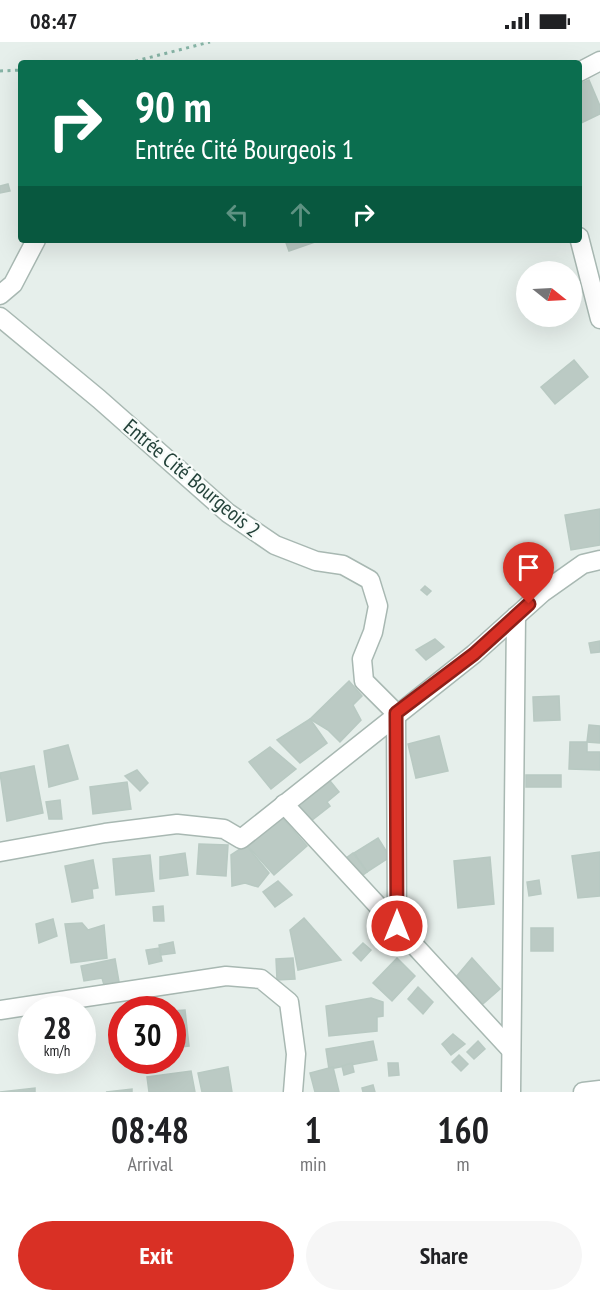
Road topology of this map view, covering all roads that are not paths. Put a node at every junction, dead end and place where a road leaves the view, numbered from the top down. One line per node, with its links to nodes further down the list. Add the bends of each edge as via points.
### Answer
1 (600, 61): 2 (street)
2 (582, 70)
3 (34, 243): 5 (street, via 13,284)
4 (581, 243): 7 (street)
5 (0, 294)
6 (0, 317): 10 (street, Entrée Cité Bourgeois 2, via 228,513 275,545 316,561 343,565 370,580 378,606 362,659 364,681)
7 (600, 319)
8 (600, 560): 9 (street, via 583,564)
9 (516, 616): 10 (street, via 474,654); 15 (street)
10 (396, 713): 11 (street); 13 (street)
11 (284, 804): 12 (street, via 241,839 224,829 177,824); 13 (street)
12 (0, 852)
13 (397, 926): 15 (street)
14 (0, 1010): 17 (street, via 226,976 261,979 289,1002 296,1054)
15 (511, 1050): 18 (street)
16 (600, 1090): 19 (street)
17 (293, 1092)
18 (511, 1092)
19 (583, 1092)

